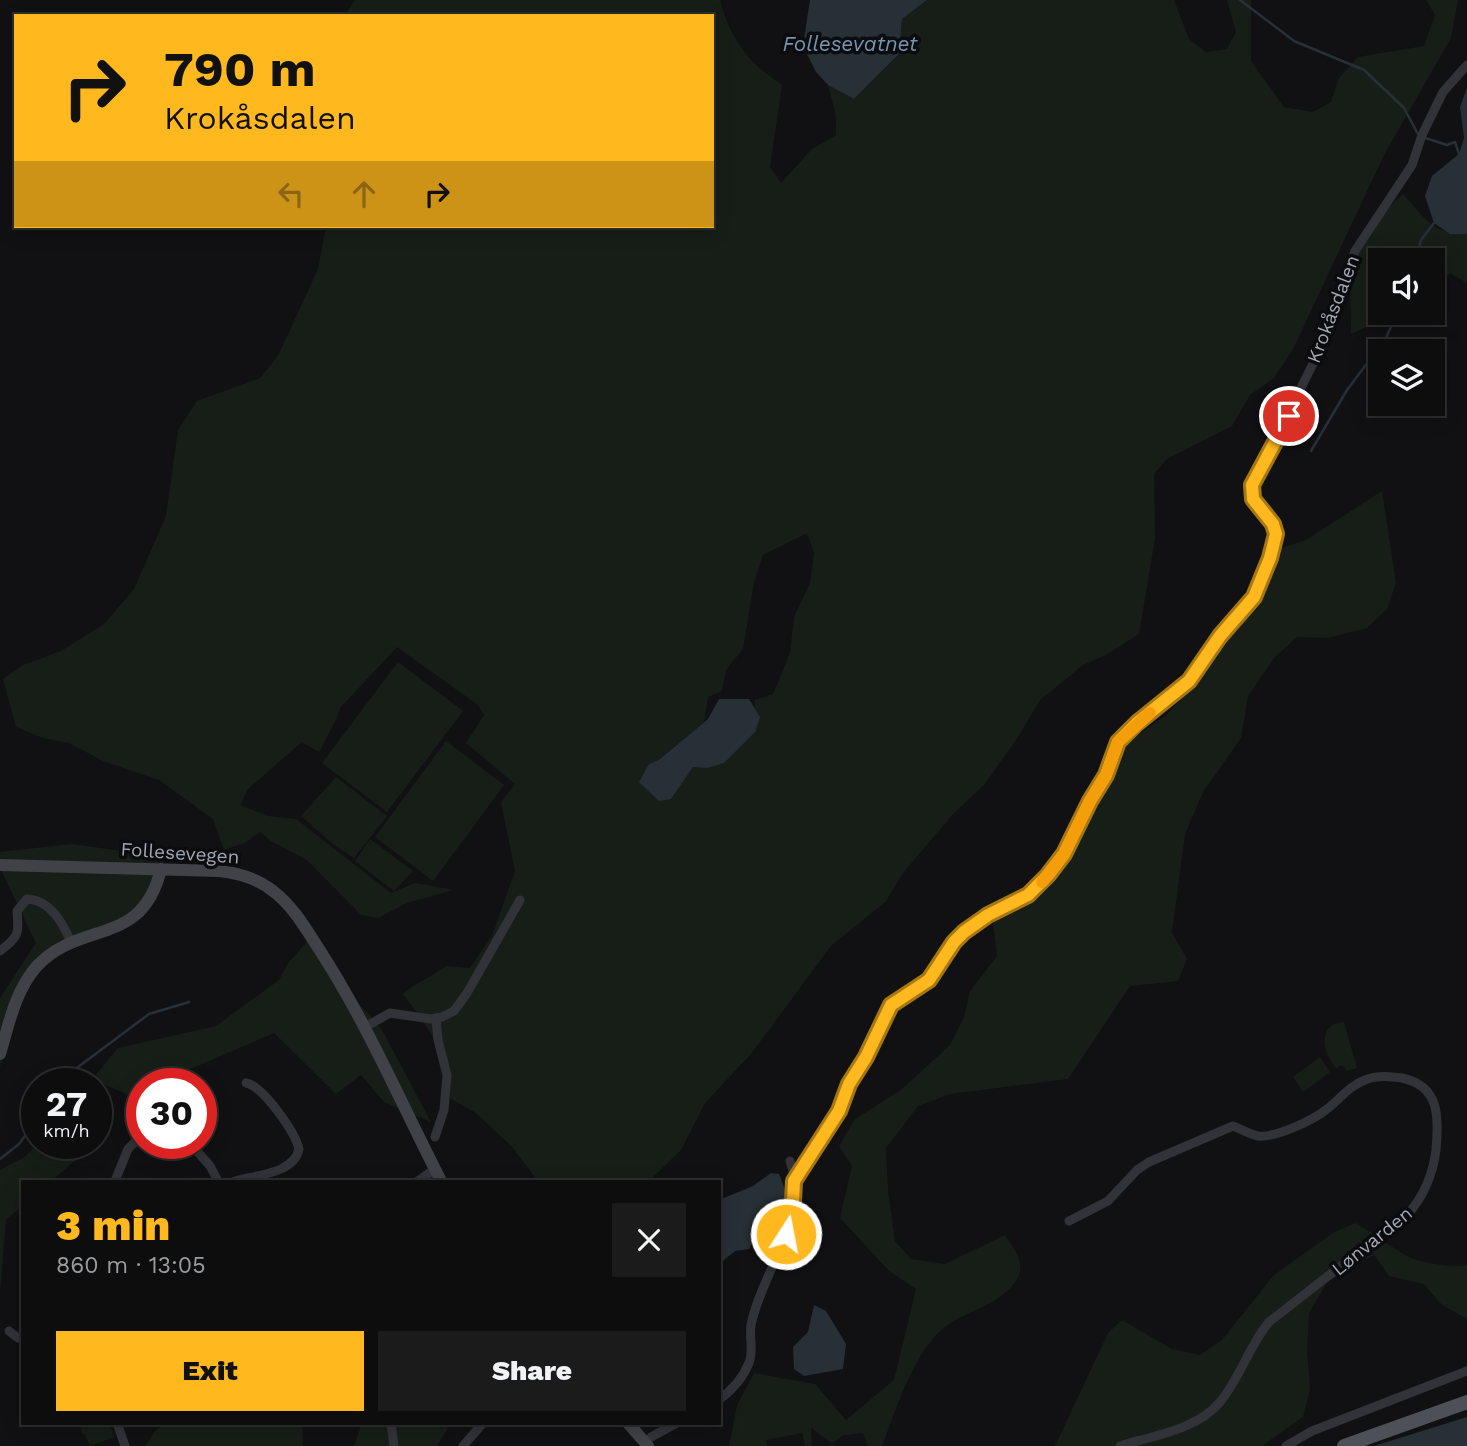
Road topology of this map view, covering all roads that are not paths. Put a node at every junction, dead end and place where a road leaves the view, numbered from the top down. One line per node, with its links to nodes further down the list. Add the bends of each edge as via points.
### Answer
1 (1467, 65): 23 (street, Krokåsdalen, via 1443,92 1412,165 1355,251 1329,332 1254,481 1253,499 1276,534 1254,597 1189,681 1118,742 1106,775 1064,854 1042,881 1016,902 971,926 954,942 929,980 891,1005 839,1111)
2 (0, 865): 3 (main road, Follesevegen)
3 (146, 869): 4 (main road, Follesevegen); 5 (main road)
4 (161, 869): 5 (main road); 10 (main road, Follesevegen, via 229,872 273,890 311,936)
5 (149, 896): 7 (main road, via 130,921)
6 (520, 900): 9 (street, via 467,993 454,1011)
7 (71, 942): 8 (street, via 53,912 27,899 17,912 16,937); 11 (main road, via 44,960 28,978 16,998)
8 (0, 951)
9 (436, 1018): 10 (street, via 390,1013); 13 (street, via 447,1075 444,1110)
10 (365, 1027): 17 (main road, Follesevegen)
11 (0, 1054)
12 (246, 1083): 20 (street, via 256,1086 274,1108 299,1149 286,1167)
13 (435, 1138)
14 (126, 1154): 18 (street)
15 (204, 1159): 19 (street)
16 (790, 1161): 23 (street, Krokåsdalen)
17 (435, 1169): 21 (street); 22 (main road, Follesevegen)
18 (115, 1180)
19 (217, 1180)
20 (239, 1180)
21 (419, 1180)
22 (440, 1180)
23 (794, 1181): 28 (street, Krokåsdalen, via 786,1234 751,1324 750,1360 738,1382)
24 (1069, 1221): 39 (street, Lønvarden, via 1108,1201 1149,1162 1233,1126 1258,1136 1283,1130 1317,1116 1368,1078 1392,1076 1420,1084 1434,1101 1433,1164 1416,1204 1269,1322 1212,1410 1169,1433)
25 (9, 1331): 26 (street)
26 (21, 1337)
27 (1467, 1371): 40 (street, via 1312,1431)
28 (721, 1398)
29 (1467, 1402): 41 (main road)
30 (118, 1425): 36 (street)
31 (391, 1425): 37 (street)
32 (481, 1425): 38 (street)
33 (630, 1425): 35 (main road)
34 (674, 1425): 35 (street)
35 (649, 1442)
36 (125, 1446)
37 (394, 1446)
38 (463, 1446)
39 (1120, 1446)
40 (1286, 1446)
41 (1344, 1446)

